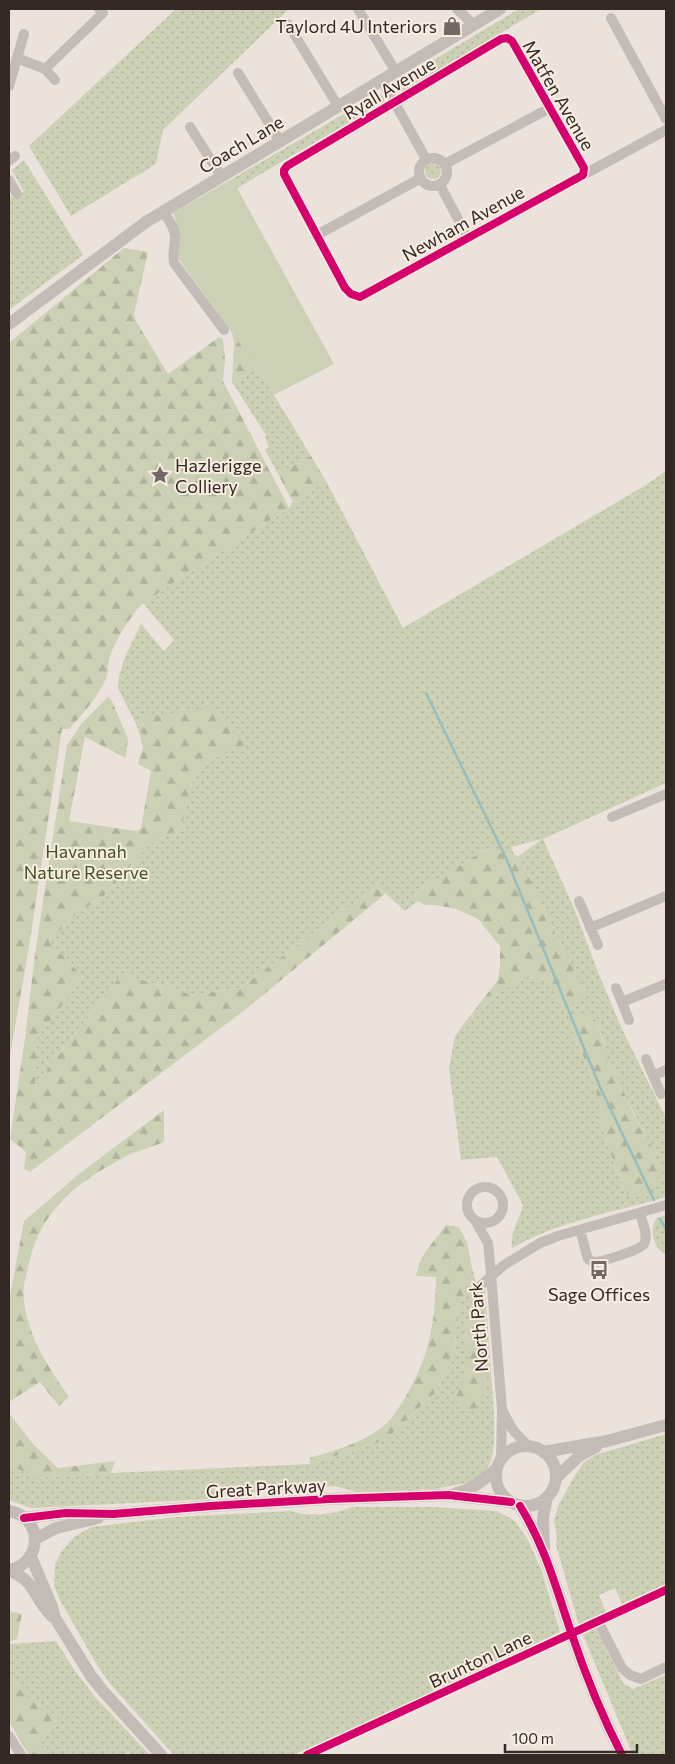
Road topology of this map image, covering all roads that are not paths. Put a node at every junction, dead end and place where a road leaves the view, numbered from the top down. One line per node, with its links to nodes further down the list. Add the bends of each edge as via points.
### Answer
1 (99, 9): 11 (street, via 103,13)
2 (358, 9): 12 (street)
3 (457, 9): 7 (street)
4 (500, 9): 7 (street, Coach Lane)
5 (611, 18): 20 (street)
6 (288, 24): 18 (street)
7 (474, 25): 12 (street, Coach Lane)
8 (24, 34): 10 (street)
9 (507, 38): 17 (street, Ryall Avenue, via 500,39); 19 (street, Matfen Avenue, via 512,41)
10 (17, 58): 11 (street); 16 (street)
11 (45, 69): 14 (street)
12 (396, 72): 15 (street, Coach Lane)
13 (238, 74): 23 (street)
14 (55, 80)
15 (382, 80): 17 (street); 18 (street, Coach Lane)
16 (9, 86)
17 (395, 102): 24 (street); 33 (street, Ryall Avenue, via 284,170)
18 (338, 106): 23 (street, Coach Lane)
19 (550, 108): 25 (street); 26 (street, Matfen Avenue)
20 (666, 119)
21 (190, 127): 27 (street)
22 (666, 130): 26 (street, Newham Avenue)
23 (280, 141): 27 (street, Coach Lane)
24 (426, 159): 25 (street, via 440,159); 28 (street, via 421,165)
25 (445, 164): 30 (street, via 446,179)
26 (583, 172): 34 (street, Newham Avenue)
27 (221, 176): 32 (street, Coach Lane)
28 (421, 178): 30 (street, via 431,186); 33 (street)
29 (9, 180): 31 (street)
30 (440, 185): 34 (street)
31 (17, 194)
32 (163, 211): 35 (street, Coach Lane); 36 (street, via 175,235 174,263)
33 (317, 235): 34 (street, Newham Avenue, via 345,288 360,297)
34 (468, 238)
35 (9, 324)
36 (224, 330)
37 (666, 794): 38 (street)
38 (612, 817)
39 (666, 896): 41 (street)
40 (579, 901): 41 (street)
41 (590, 928): 42 (street)
42 (598, 946)
43 (666, 984): 45 (street)
44 (616, 988): 45 (street)
45 (622, 1002): 46 (street)
46 (629, 1020)
47 (646, 1060): 49 (street)
48 (666, 1070): 49 (street)
49 (653, 1076): 50 (street)
50 (661, 1094)
51 (666, 1206): 52 (street)
52 (640, 1213): 55 (street); 55 (street, via 646,1236 644,1244 600,1261 588,1259)
53 (498, 1218): 54 (street, via 488,1223); 54 (street, North Park, via 503,1208 501,1196 485,1187 473,1192 467,1201 468,1213); 56 (street, North Park)
54 (476, 1222): 56 (street, North Park)
55 (580, 1230): 57 (street, via 531,1248)
56 (488, 1243): 57 (street, North Park)
57 (490, 1277): 58 (street); 59 (street, North Park)
58 (479, 1287)
59 (502, 1409): 62 (street, North Park, via 513,1430); 64 (street, North Park)
60 (666, 1424): 61 (street)
61 (607, 1441): 63 (street); 65 (street, via 578,1456)
62 (529, 1447): 63 (street); 64 (street, Great Parkway, via 513,1449)
63 (543, 1452): 65 (street, via 552,1462)
64 (499, 1464): 66 (street, Great Parkway, via 481,1483); 68 (street, via 498,1486 503,1495)
65 (556, 1478): 67 (street)
66 (448, 1495): 68 (street, Great Parkway); 70 (street, Great Parkway, via 329,1499)
67 (547, 1497): 68 (street, Great Parkway, via 536,1504); 73 (street, via 543,1518)
68 (515, 1504): 73 (street)
69 (9, 1511): 71 (street)
70 (113, 1514): 71 (street, Great Parkway, via 66,1513); 72 (street, Great Parkway, via 56,1528)
71 (24, 1518): 72 (street, via 32,1527)
72 (35, 1539): 74 (street)
73 (544, 1551): 82 (street, via 571,1634 607,1726)
74 (31, 1556): 75 (street, via 21,1566); 77 (street)
75 (9, 1570): 77 (street, via 29,1583 44,1609)
76 (666, 1590): 78 (street, via 594,1623 622,1668 630,1675 641,1679)
77 (55, 1618): 81 (street, via 102,1691)
78 (666, 1667)
79 (9, 1736): 80 (street)
80 (21, 1755)
81 (161, 1755)
82 (622, 1755)

